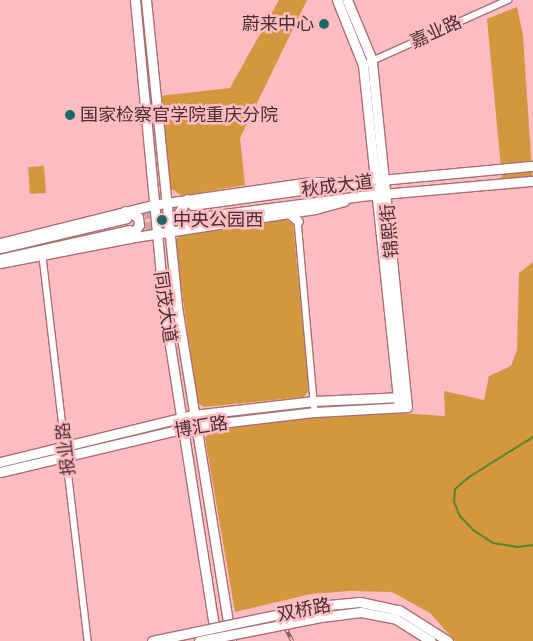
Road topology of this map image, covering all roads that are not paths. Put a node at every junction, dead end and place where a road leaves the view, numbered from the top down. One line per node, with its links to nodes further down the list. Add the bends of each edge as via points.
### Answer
1 (135, 0): 15 (main road, 同茂大道)
2 (146, 0): 13 (main road, 同茂大道)
3 (337, 0): 7 (main road, 锦熙街)
4 (347, 0): 6 (main road, 锦熙街)
5 (508, 0): 6 (street, 嘉业路)
6 (372, 60): 7 (street, 嘉业路); 9 (main road, 锦熙街)
7 (363, 65): 9 (main road, 锦熙街)
8 (533, 166): 9 (main road, 秋成大道)
9 (381, 180): 11 (main road, 锦熙街); 14 (main road, 秋成大道)
10 (533, 181): 11 (main road, 秋成大道)
11 (382, 194): 12 (main road, 秋成大道); 29 (main road, 锦熙街)
12 (360, 196): 16 (main road, via 315,210); 18 (main road, 秋成大道)
13 (165, 202): 14 (main road, 秋成大道); 15 (main road, 秋成大道); 21 (main road, 同茂大道)
14 (189, 202): 20 (main road, via 179,213 182,223)
15 (152, 204): 17 (main road, 秋成大道); 23 (main road, 同茂大道)
16 (288, 213): 19 (main road); 20 (main road)
17 (126, 215): 22 (main road, via 138,218 139,225); 24 (main road); 25 (main road)
18 (194, 218)
19 (298, 221): 28 (street)
20 (191, 228): 21 (main road)
21 (168, 232): 23 (main road); 31 (main road, 同茂大道)
22 (130, 234): 23 (main road); 26 (main road); 27 (main road)
23 (155, 234): 32 (main road, 同茂大道)
24 (0, 243)
25 (0, 248)
26 (42, 256): 27 (main road); 35 (street, 报业路)
27 (0, 261)
28 (314, 401): 29 (main road, 博汇路); 30 (street); 31 (main road, 博汇路)
29 (402, 402): 30 (main road, 博汇路)
30 (315, 412): 33 (main road, 博汇路)
31 (193, 415): 32 (main road, 博汇路); 33 (main road, 同茂大道)
32 (181, 417): 34 (main road, 同茂大道); 35 (main road, 博汇路)
33 (195, 426): 34 (main road, 博汇路); 43 (main road, 同茂大道, bridge)
34 (183, 428): 36 (main road, 博汇路); 42 (main road, 同茂大道, bridge)
35 (66, 445): 36 (street, 报业路); 37 (main road, 博汇路)
36 (67, 456): 38 (main road, 博汇路); 39 (street, 报业路)
37 (0, 462)
38 (0, 472)
39 (88, 641)
40 (152, 641): 45 (main road, 双桥路, bridge, via 318,606 360,602 399,610)
41 (199, 641): 44 (main road, 双桥路, bridge, via 361,612 396,619)
42 (216, 641)
43 (231, 641)
44 (432, 641)
45 (448, 641)

